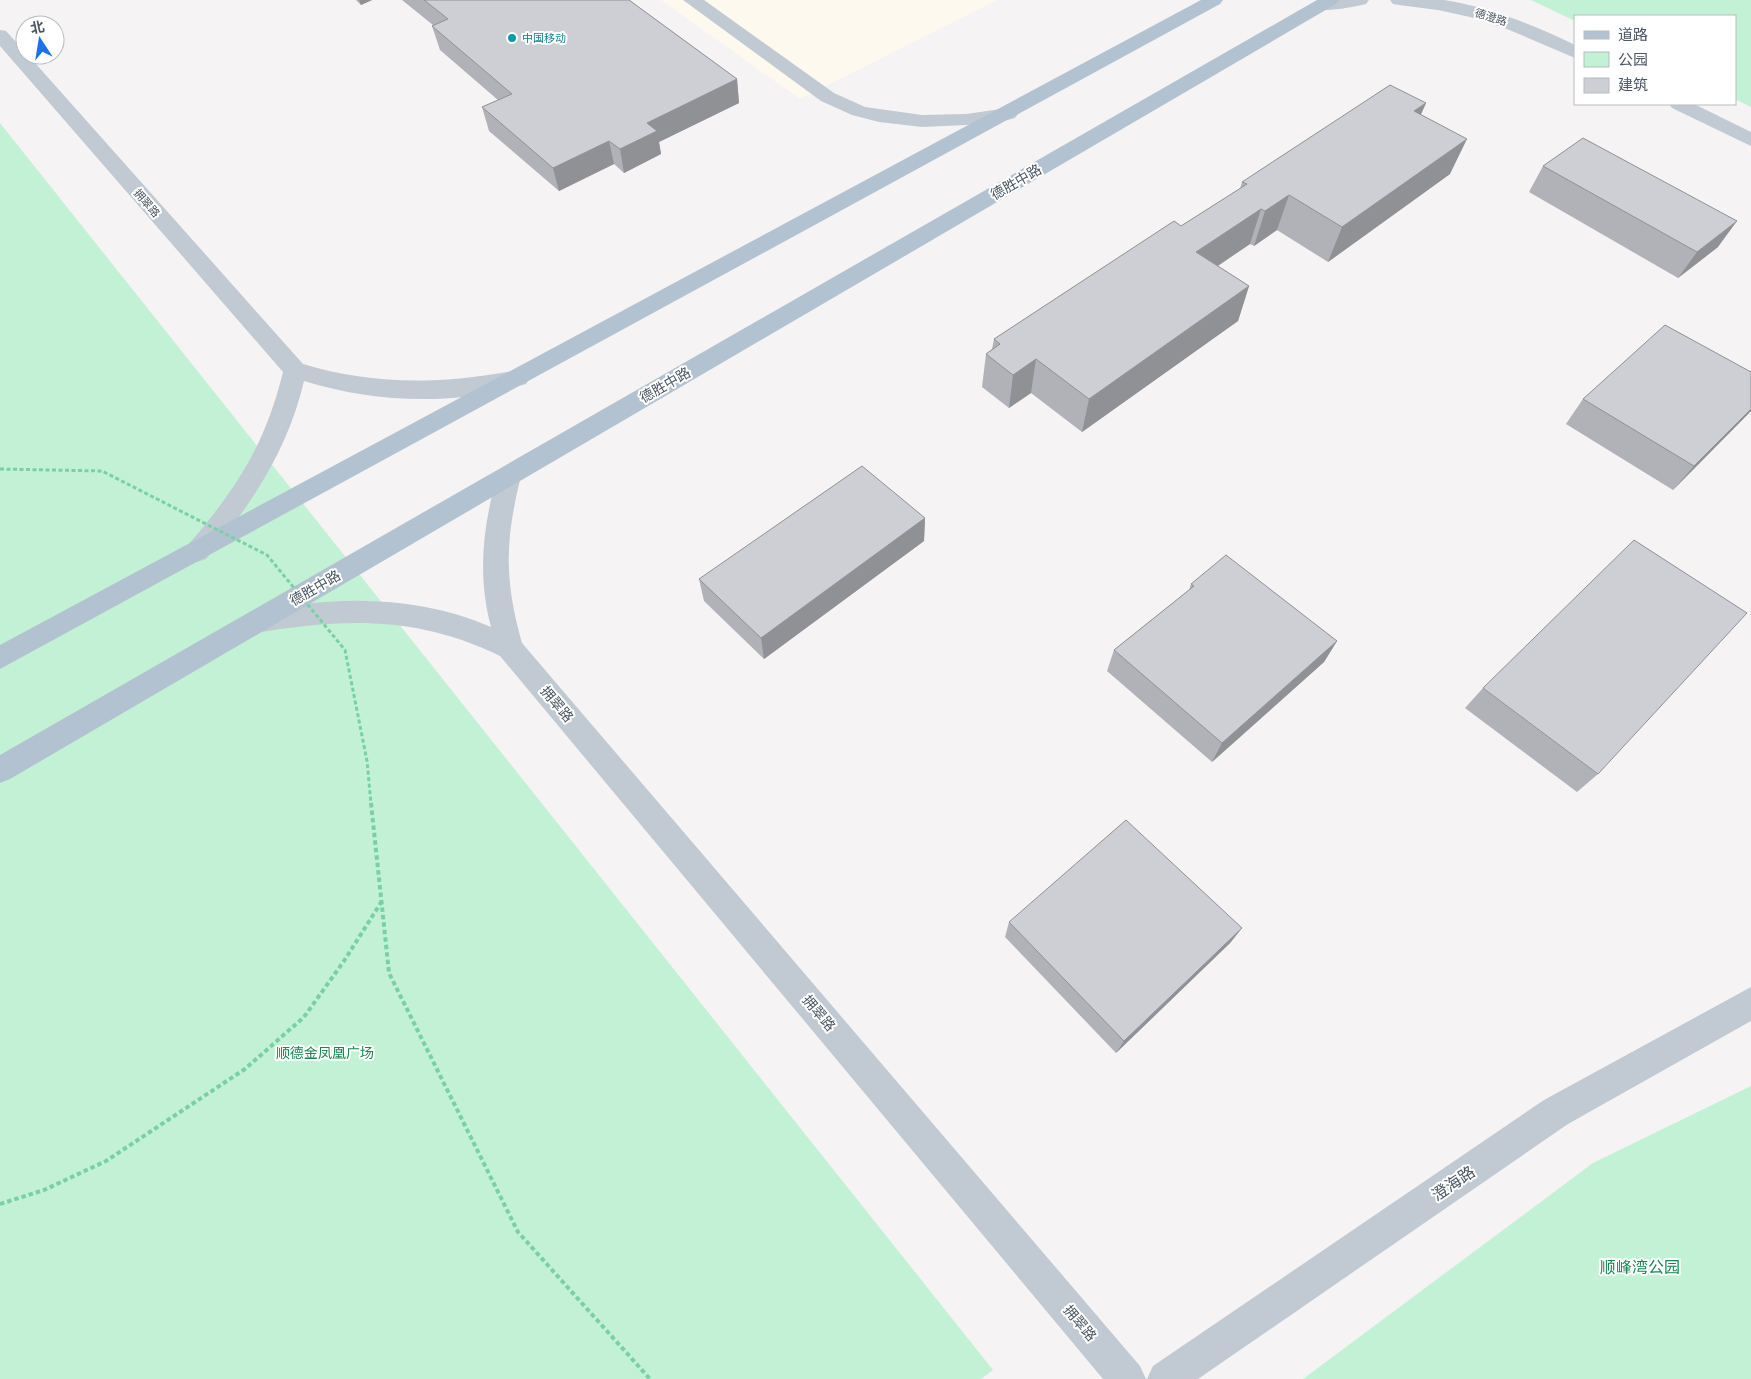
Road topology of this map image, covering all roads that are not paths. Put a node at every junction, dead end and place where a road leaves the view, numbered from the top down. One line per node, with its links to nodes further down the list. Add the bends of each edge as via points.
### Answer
1 (692, 0): 11 (street, via 839,103 870,113 930,121 974,120)
2 (1214, 0): 11 (main road)
3 (1360, 0): 6 (street)
4 (1399, 0): 8 (street, 德澄路, via 1465,9 1509,22)
5 (1489, 0): 8 (street, 德澄路, via 1514,20)
6 (1326, 2): 15 (main road, 德胜中路)
7 (0, 35): 13 (street, 拥翠路)
8 (1550, 40): 9 (street, 德澄路)
9 (1574, 52)
10 (1681, 105): 12 (street)
11 (1008, 114): 14 (main road)
12 (1751, 140)
13 (294, 370): 14 (street, via 326,381 400,392 479,387); 16 (street, via 288,404 256,476 230,514)
14 (519, 378): 16 (main road)
15 (508, 476): 17 (main road, 德胜中路); 18 (street, 拥翠路, via 497,517 493,560 497,604)
16 (197, 552): 19 (main road)
17 (256, 622): 18 (street, 拥翠路, via 311,612 365,610 408,614 465,628); 20 (main road, 德胜中路)
18 (510, 648): 22 (street, 拥翠路)
19 (0, 658)
20 (0, 770)
21 (1751, 1003): 23 (street, 澄海路, via 1556,1112)
22 (1127, 1379)
23 (1166, 1379)

